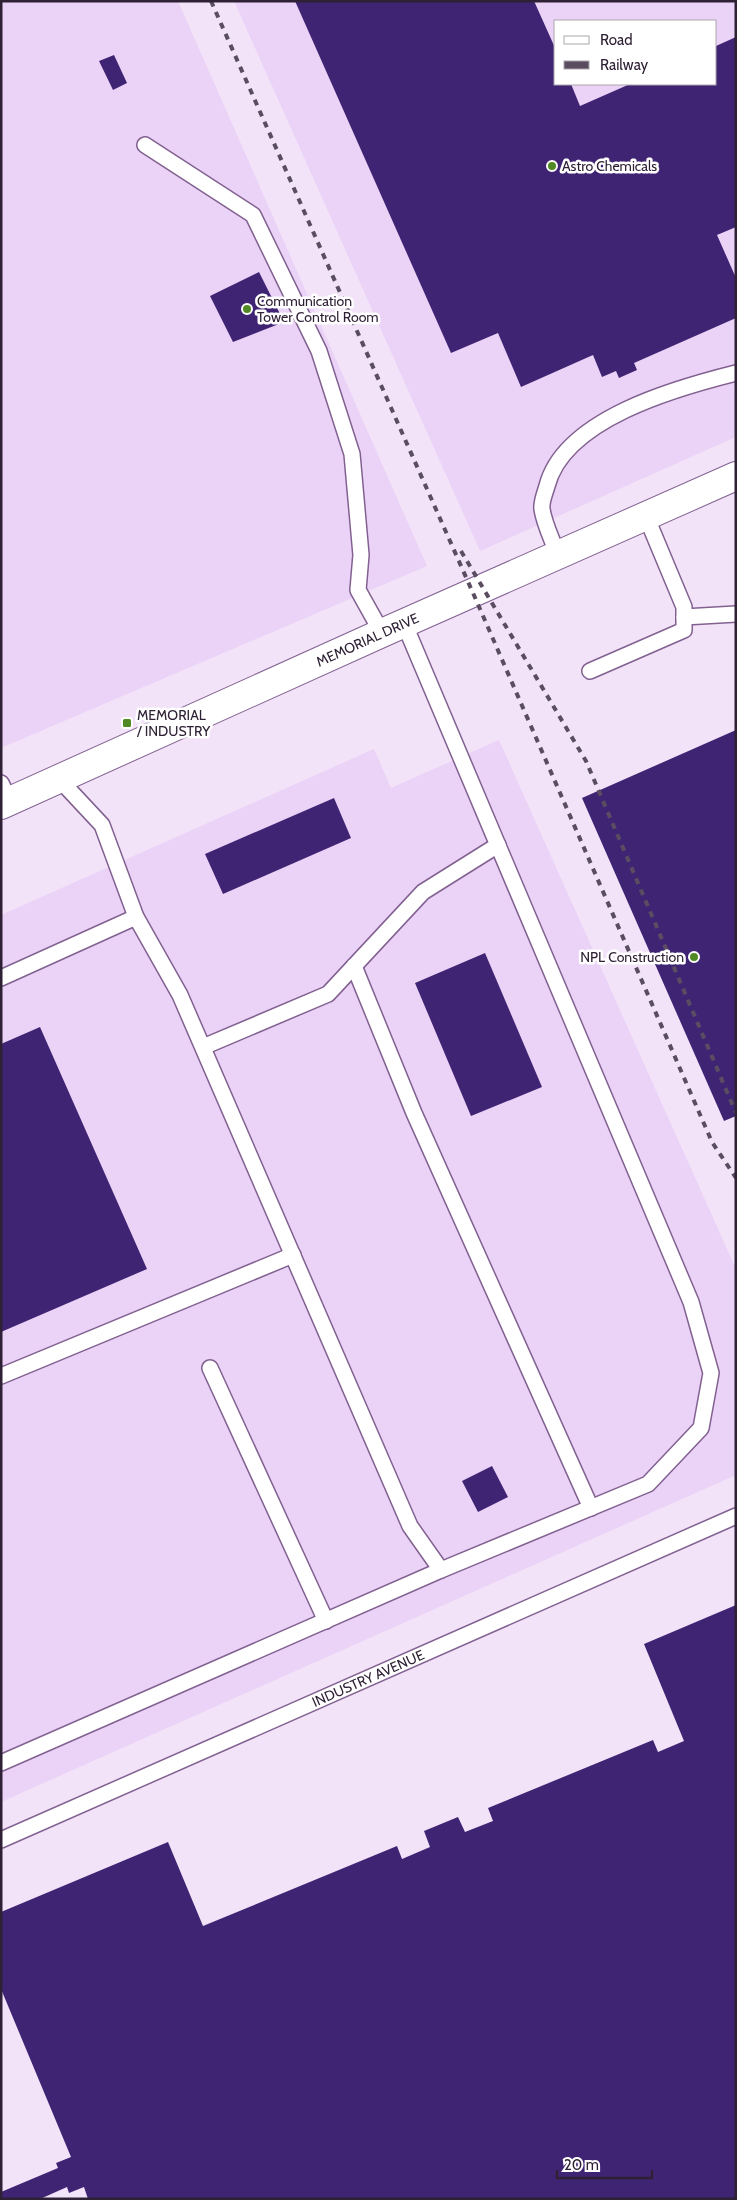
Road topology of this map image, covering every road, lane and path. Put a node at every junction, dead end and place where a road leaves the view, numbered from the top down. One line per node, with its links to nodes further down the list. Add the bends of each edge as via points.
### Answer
1 (145, 145): 8 (lane, via 253,215 262,232 319,351 352,454 361,555 358,590)
2 (736, 373): 5 (lane, via 681,388 608,417 570,446 549,478 541,508)
3 (736, 476): 4 (street, MEMORIAL DRIVE)
4 (646, 516): 5 (street, MEMORIAL DRIVE); 7 (lane, via 684,607)
5 (558, 556): 8 (street, MEMORIAL DRIVE)
6 (736, 614): 7 (lane)
7 (684, 617): 9 (lane, via 684,630)
8 (393, 628): 10 (street, MEMORIAL DRIVE); 12 (lane)
9 (590, 670)
10 (59, 779): 11 (street, MEMORIAL DRIVE); 13 (lane, via 102,825)
11 (4, 796)
12 (498, 845): 14 (lane, via 423,892); 20 (lane, via 691,1302 711,1373 701,1428 648,1484)
13 (136, 917): 15 (lane); 16 (lane, via 180,994)
14 (354, 966): 16 (lane, via 328,994); 20 (lane, via 414,1113)
15 (1, 978)
16 (203, 1047): 17 (lane)
17 (293, 1255): 19 (lane); 22 (lane, via 410,1526)
18 (210, 1368): 23 (lane)
19 (1, 1376)
20 (591, 1508): 22 (lane)
21 (736, 1516): 25 (lane, INDUSTRY AVENUE)
22 (441, 1570): 23 (lane)
23 (326, 1621): 24 (lane)
24 (1, 1763)
25 (1, 1840)

